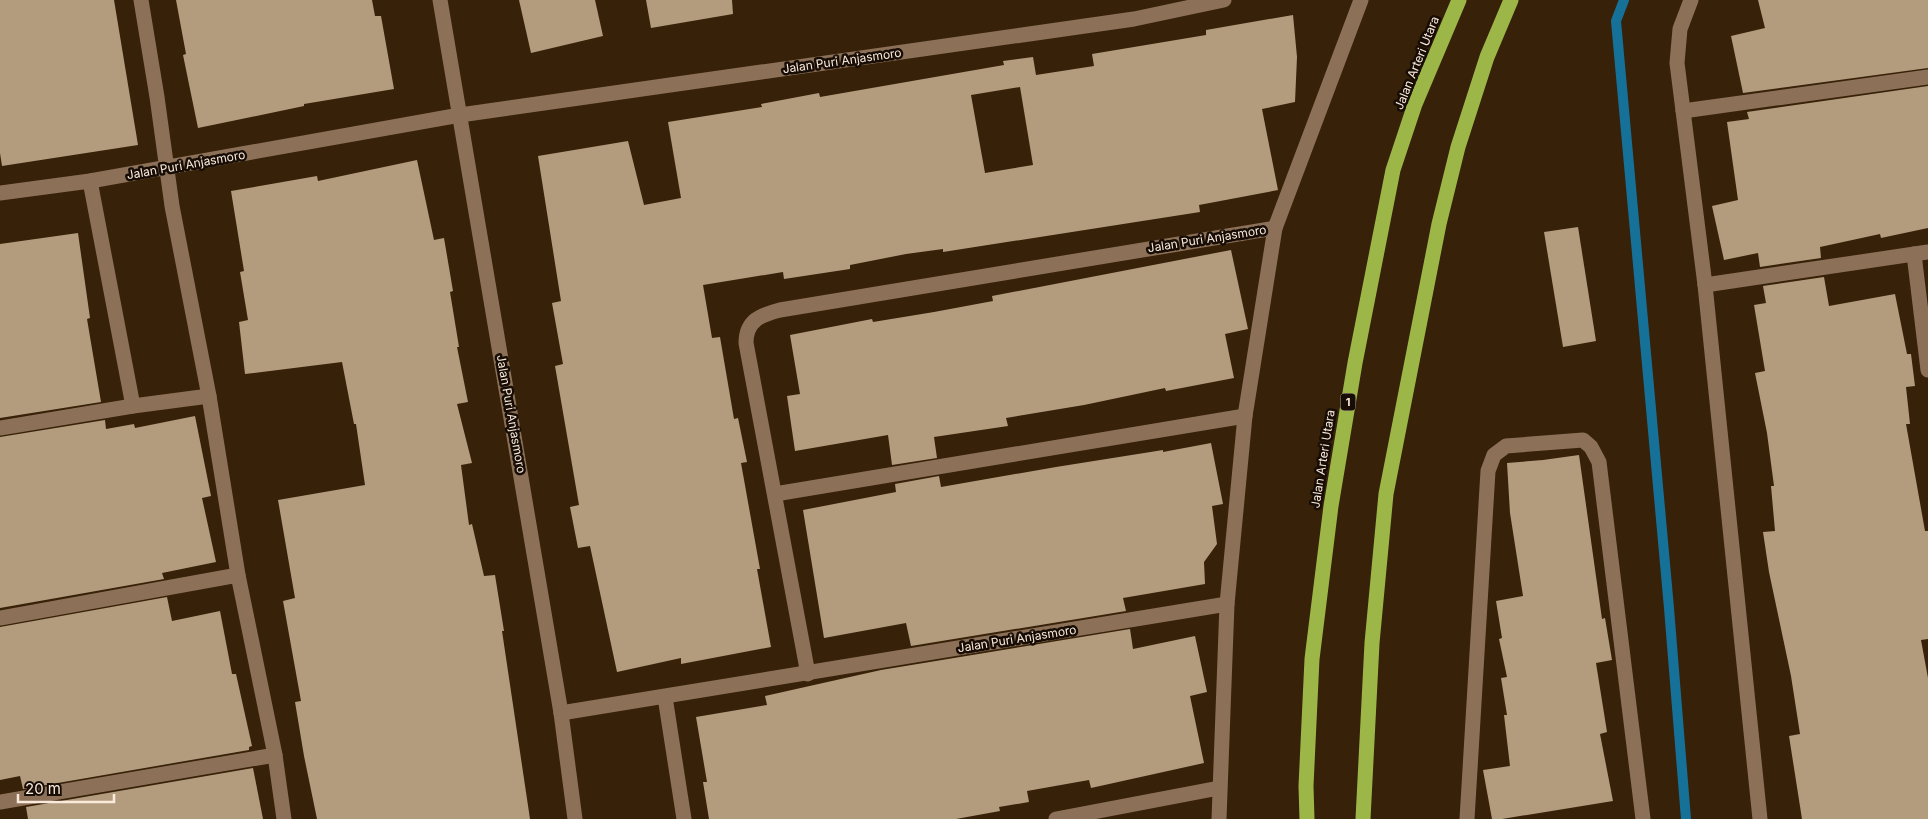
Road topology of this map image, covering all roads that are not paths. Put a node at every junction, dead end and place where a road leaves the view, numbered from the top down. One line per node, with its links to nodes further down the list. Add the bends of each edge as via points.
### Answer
1 (141, 0): 11 (street)
2 (440, 0): 10 (street, Jalan Puri Anjasmoro)
3 (1224, 0): 10 (street, Jalan Puri Anjasmoro, via 1134,19)
4 (1361, 0): 14 (street)
5 (1459, 0): 37 (highway, Jalan Arteri Utara / 1, via 1415,104 1393,170 1355,363 1330,506 1312,658 1306,786)
6 (1511, 0): 38 (highway, via 1487,56 1458,147 1439,224 1386,494 1372,643)
7 (1691, 0): 9 (street, via 1680,29 1677,63)
8 (1928, 77): 9 (street)
9 (1683, 112): 16 (street)
10 (460, 116): 11 (street, Jalan Puri Anjasmoro); 28 (street, Jalan Puri Anjasmoro)
11 (166, 168): 12 (street, Jalan Puri Anjasmoro); 18 (street)
12 (90, 181): 13 (street, Jalan Puri Anjasmoro); 19 (street)
13 (0, 193)
14 (1275, 228): 20 (street); 22 (street, Jalan Puri Anjasmoro, via 780,310 758,317 746,332 746,343)
15 (1921, 253): 16 (street); 17 (street)
16 (1705, 285): 41 (street)
17 (1928, 370)
18 (209, 396): 19 (street); 23 (street)
19 (134, 406): 21 (street)
20 (1245, 416): 22 (street); 24 (street)
21 (0, 428)
22 (774, 494): 26 (street, Jalan Puri Anjasmoro)
23 (238, 575): 25 (street); 29 (street)
24 (1226, 604): 26 (street, Jalan Puri Anjasmoro); 30 (street)
25 (0, 618)
26 (808, 674): 27 (street, Jalan Puri Anjasmoro)
27 (665, 697): 28 (street, Jalan Puri Anjasmoro); 34 (street)
28 (561, 713): 33 (street, Jalan Puri Anjasmoro)
29 (275, 755): 31 (street); 32 (street)
30 (1219, 788): 35 (street); 36 (street)
31 (0, 802)
32 (284, 819)
33 (574, 819)
34 (684, 819)
35 (1056, 819)
36 (1219, 819)
37 (1308, 819)
38 (1363, 819)
39 (1467, 819): 40 (street, via 1488,471 1494,455 1506,446 1583,440 1599,462)
40 (1644, 819)
41 (1760, 819)

